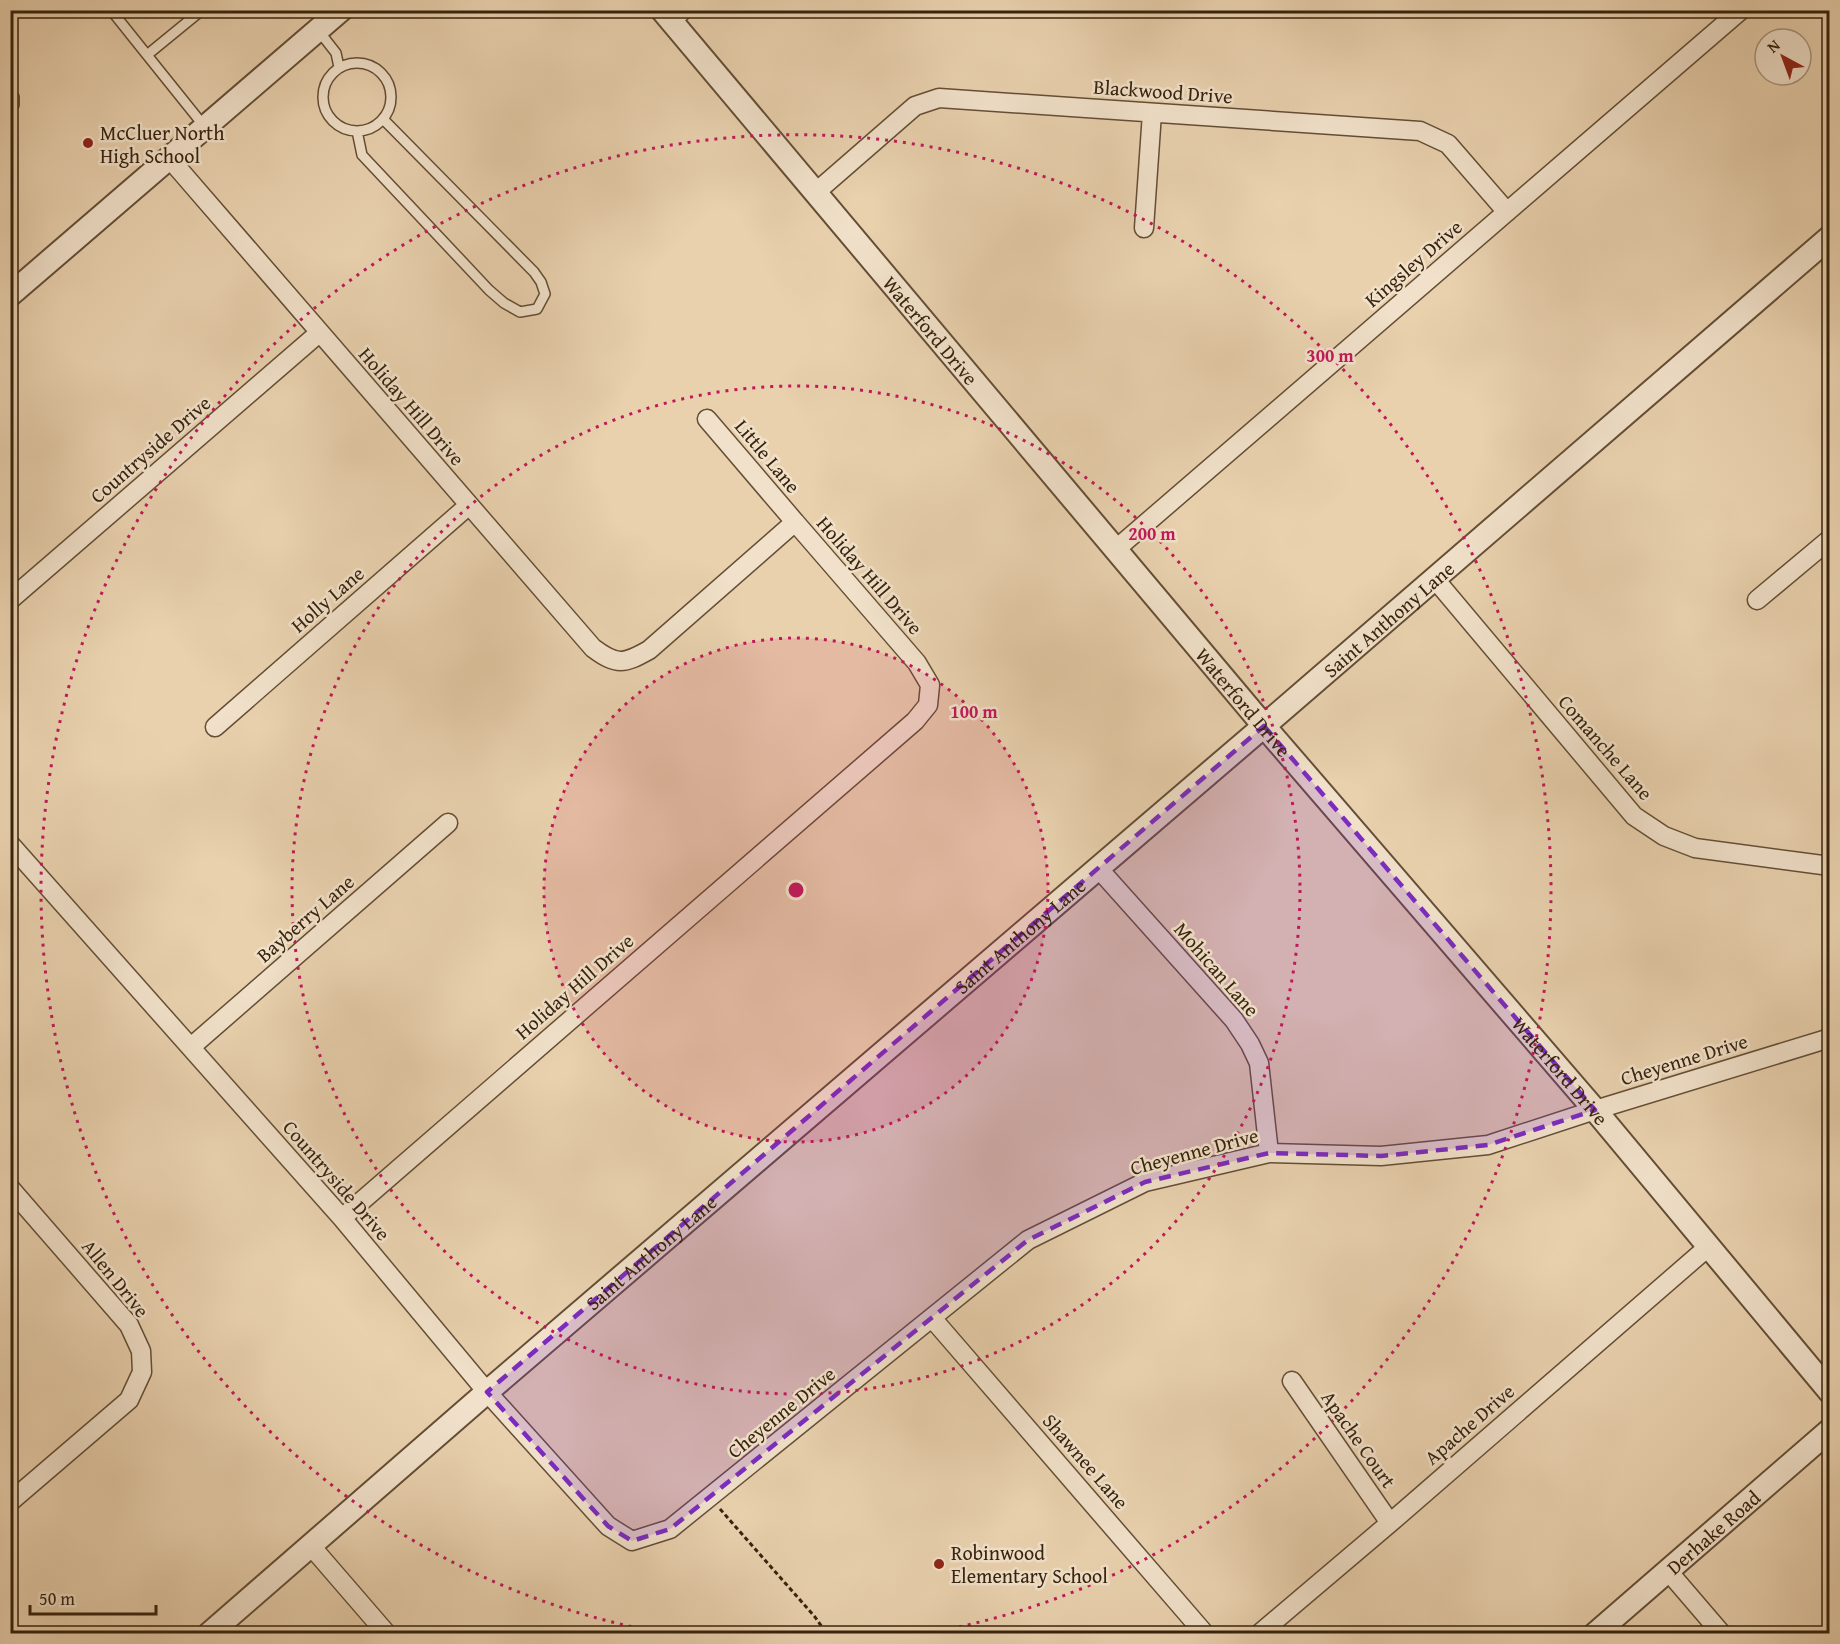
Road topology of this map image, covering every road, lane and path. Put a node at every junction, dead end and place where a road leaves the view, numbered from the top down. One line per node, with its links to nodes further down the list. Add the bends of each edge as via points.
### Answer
1 (111, 10): 7 (lane)
2 (341, 10): 6 (street)
3 (1741, 10): 17 (street, Kingsley Drive)
4 (199, 12): 7 (lane)
5 (672, 14): 16 (street, Waterford Drive)
6 (318, 30): 8 (lane, via 336,53); 13 (street)
7 (147, 55): 13 (lane)
8 (339, 67): 12 (lane, via 361,63 381,72 391,92 391,103); 14 (lane, via 325,85 324,108 338,126)
9 (10, 92): 10 (lane, via 15,102)
10 (10, 109)
11 (1152, 113): 16 (street, Blackwood Drive, via 939,98 915,106); 17 (street, Blackwood Drive, via 1420,130 1448,144); 18 (street)
12 (383, 119): 14 (lane, via 371,129); 14 (lane, via 534,272 544,294 537,309 520,312 489,290 362,155)
13 (206, 128): 15 (street)
14 (357, 131)
15 (170, 159): 20 (street); 21 (street, Holiday Hill Drive)
16 (815, 193): 26 (street, Waterford Drive)
17 (1507, 212): 26 (street, Kingsley Drive)
18 (1144, 228)
19 (1830, 237): 27 (street, Saint Anthony Lane)
20 (10, 296)
21 (319, 333): 23 (street, Holiday Hill Drive); 28 (street, Countryside Drive)
22 (707, 419): 24 (street, Little Lane)
23 (468, 506): 24 (street, Holiday Hill Drive, via 594,648 609,660 628,661 649,650); 31 (street, Holly Lane)
24 (795, 522): 41 (street, Holiday Hill Drive, via 917,663 930,685 928,705)
25 (1830, 539): 29 (street)
26 (1115, 550): 30 (street, Waterford Drive)
27 (1434, 578): 30 (street, Saint Anthony Lane); 34 (street, Comanche Lane, via 1634,816 1664,836 1695,848)
28 (10, 600)
29 (1758, 600)
30 (1264, 726): 35 (street, Saint Anthony Lane); 38 (street, Waterford Drive)
31 (215, 727)
32 (448, 823): 37 (street, Bayberry Lane)
33 (10, 844): 37 (street, Countryside Drive)
34 (1830, 866)
35 (1098, 868): 39 (street, Mohican Lane, via 1234,1020 1250,1044 1259,1063); 45 (street, Saint Anthony Lane)
36 (1830, 1038): 38 (street, Cheyenne Drive)
37 (191, 1047): 41 (street, Countryside Drive)
38 (1595, 1110): 39 (street, Cheyenne Drive, via 1488,1145 1381,1156); 42 (street, Waterford Drive)
39 (1269, 1153): 43 (street, Cheyenne Drive, via 1145,1182 1028,1240)
40 (10, 1188): 49 (street, Allen Drive, via 129,1325 141,1352 142,1372 129,1400)
41 (342, 1218): 45 (street, Countryside Drive)
42 (1708, 1246): 46 (street, Waterford Drive); 50 (street, Apache Drive)
43 (932, 1318): 48 (street, Cheyenne Drive); 57 (street, Shawnee Lane)
44 (1292, 1381): 50 (street, Apache Court)
45 (487, 1392): 51 (street, Countryside Drive, via 608,1526); 52 (street, Saint Anthony Lane)
46 (1830, 1392)
47 (1830, 1430): 53 (street, Derhake Road)
48 (710, 1498): 51 (street, Cheyenne Drive, via 670,1529); 56 (path)
49 (10, 1502)
50 (1390, 1522): 58 (street, Apache Drive)
51 (632, 1541)
52 (311, 1546): 54 (street, Saint Anthony Lane); 55 (street)
53 (1668, 1571): 59 (street, Derhake Road); 60 (street)
54 (210, 1634)
55 (387, 1634)
56 (827, 1634)
57 (1205, 1634)
58 (1259, 1634)
59 (1595, 1634)
60 (1722, 1634)

